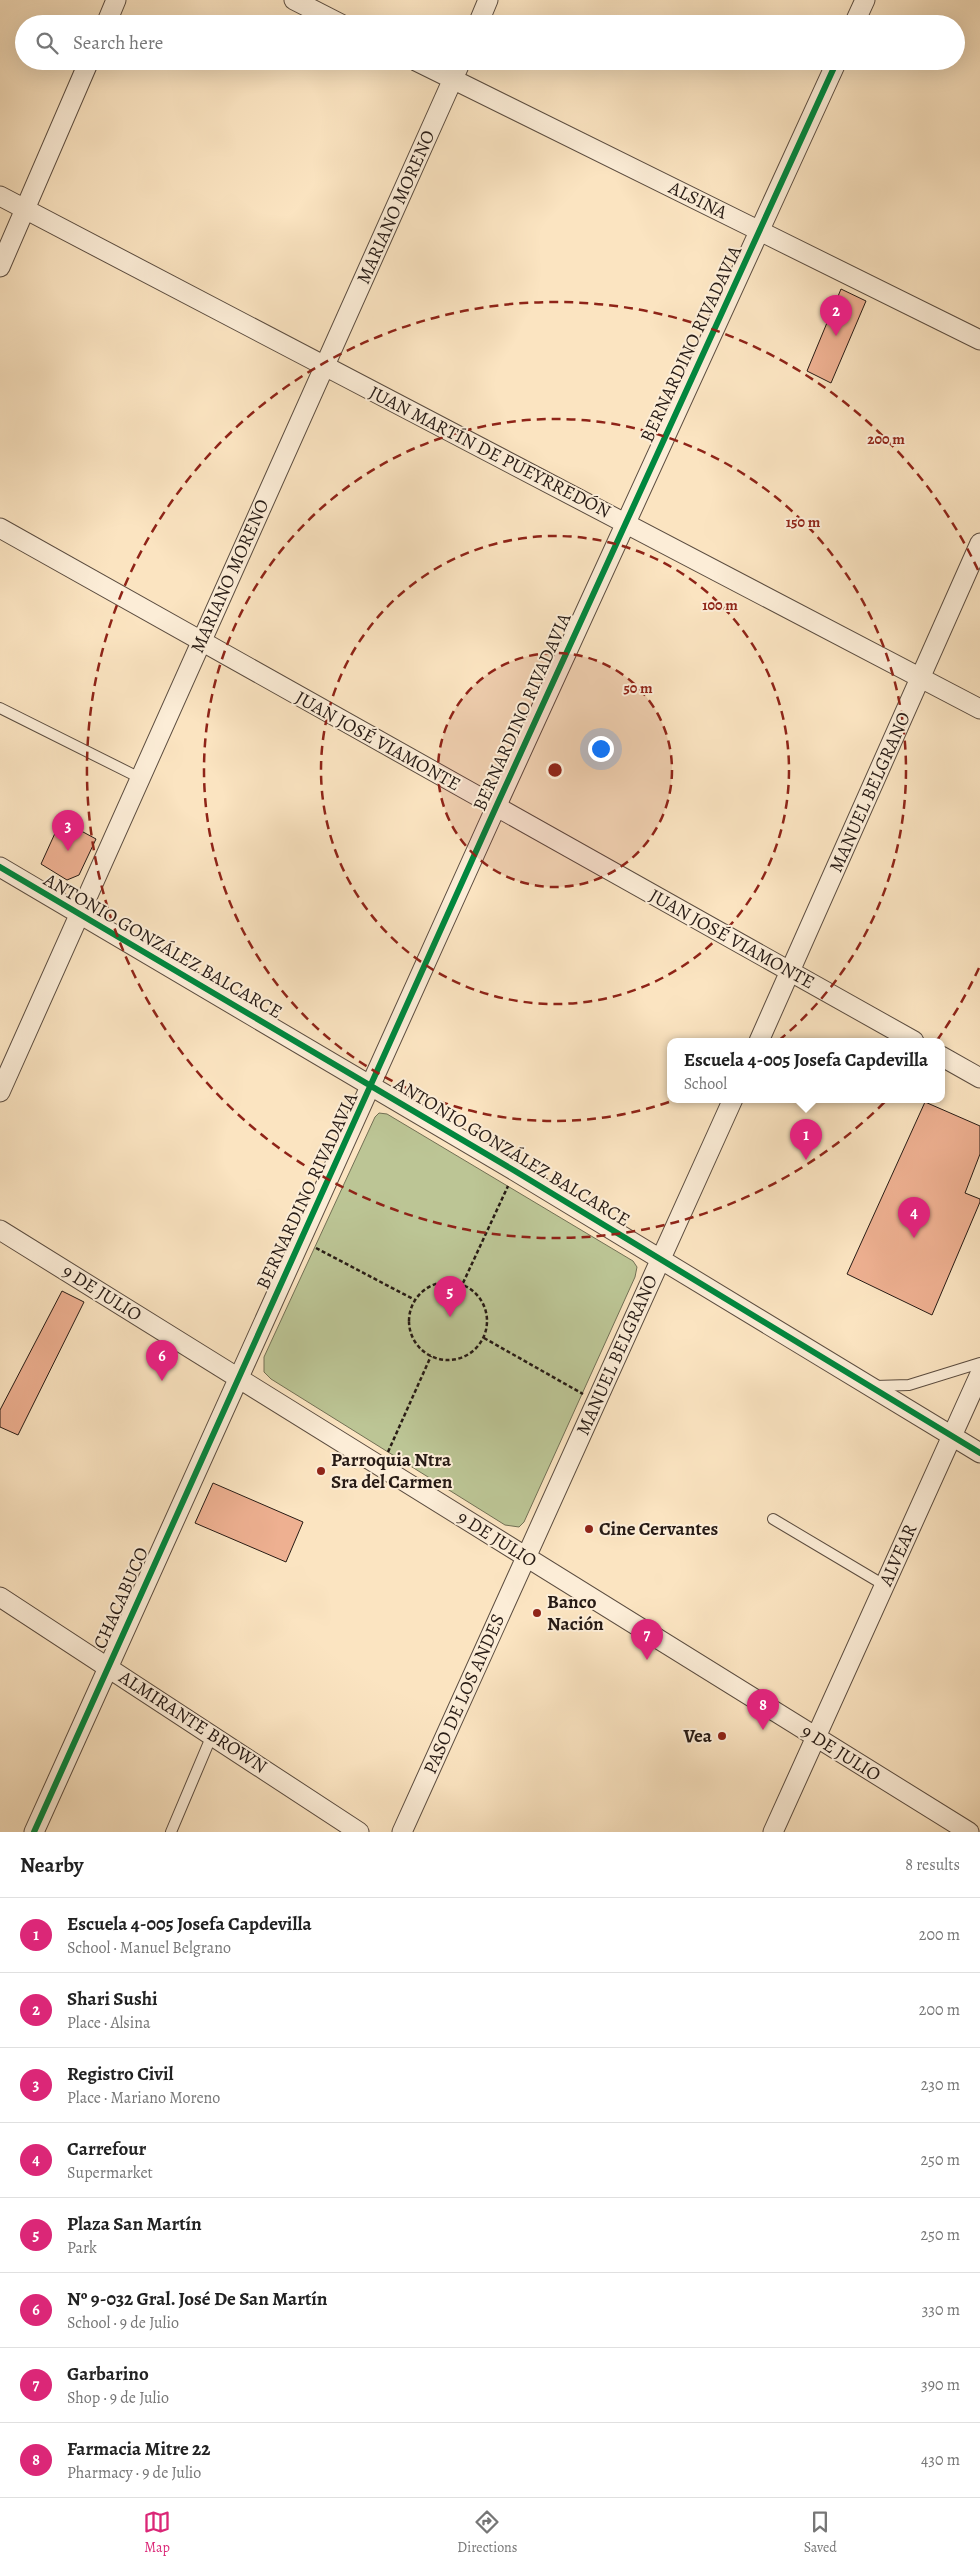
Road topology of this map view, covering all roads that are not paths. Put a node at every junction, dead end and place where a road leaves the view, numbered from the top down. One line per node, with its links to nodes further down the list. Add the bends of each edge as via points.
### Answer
1 (116, 0): 5 (street)
2 (294, 0): 6 (street)
3 (488, 0): 7 (street)
4 (865, 0): 8 (street)
5 (110, 15)
6 (323, 15)
7 (482, 15)
8 (858, 15)
9 (85, 70): 15 (street)
10 (434, 70): 13 (street, ALSINA)
11 (457, 70): 13 (street, MARIANO MORENO)
12 (833, 70): 16 (street, BERNARDINO RIVADAVIA)
13 (453, 80): 16 (street, ALSINA); 19 (street, MARIANO MORENO)
14 (0, 196): 15 (street, JUAN MARTÍN DE PUEYRREDÓN)
15 (25, 209): 17 (street); 19 (street, JUAN MARTÍN DE PUEYRREDÓN)
16 (760, 230): 18 (street, ALSINA); 20 (street, BERNARDINO RIVADAVIA)
17 (0, 267)
18 (980, 340)
19 (324, 366): 20 (street, JUAN MARTÍN DE PUEYRREDÓN); 23 (street, MARIANO MORENO)
20 (625, 522): 24 (street, JUAN MARTÍN DE PUEYRREDÓN); 28 (street, BERNARDINO RIVADAVIA)
21 (0, 528): 23 (street, JUAN JOSÉ VIAMONTE)
22 (980, 543): 24 (street, MANUEL BELGRANO)
23 (201, 641): 27 (street, MARIANO MORENO); 28 (street, JUAN JOSÉ VIAMONTE)
24 (920, 679): 26 (street, JUAN MARTÍN DE PUEYRREDÓN); 31 (street, MANUEL BELGRANO)
25 (0, 708): 27 (lane)
26 (980, 709)
27 (140, 778): 30 (street, MARIANO MORENO)
28 (496, 806): 31 (street, JUAN JOSÉ VIAMONTE); 36 (street, BERNARDINO RIVADAVIA)
29 (0, 867): 30 (street, ANTONIO GONZÁLEZ BALCARCE)
30 (80, 914): 36 (street, ANTONIO GONZÁLEZ BALCARCE); 37 (street, MARIANO MORENO)
31 (791, 972): 32 (street, MANUEL BELGRANO); 33 (street, JUAN JOSÉ VIAMONTE)
32 (760, 1038)
33 (909, 1038)
34 (945, 1058): 35 (street)
35 (980, 1078)
36 (371, 1086): 40 (street, ANTONIO GONZÁLEZ BALCARCE); 43 (street, BERNARDINO RIVADAVIA)
37 (0, 1092)
38 (731, 1103): 40 (street, MANUEL BELGRANO)
39 (0, 1230): 43 (street, 9 DE JULIO)
40 (660, 1258): 44 (street, ANTONIO GONZÁLEZ BALCARCE); 48 (street, MANUEL BELGRANO)
41 (980, 1363): 44 (lane, via 909,1386)
42 (980, 1374): 45 (street, ALVEAR)
43 (237, 1377): 48 (street, 9 DE JULIO); 51 (street, CHACABUCO)
44 (873, 1386): 45 (street, ANTONIO GONZÁLEZ BALCARCE)
45 (952, 1436): 46 (street, ANTONIO GONZÁLEZ BALCARCE); 49 (street, ALVEAR)
46 (980, 1452)
47 (773, 1520): 49 (lane)
48 (526, 1556): 53 (street, 9 DE JULIO); 57 (street, PASO DE LOS ANDES)
49 (884, 1585): 53 (street, ALVEAR)
50 (0, 1597): 51 (street, ALMIRANTE BROWN)
51 (107, 1666): 52 (street, ALMIRANTE BROWN); 54 (street, CHACABUCO)
52 (212, 1735): 55 (lane); 56 (street, ALMIRANTE BROWN)
53 (816, 1737): 58 (street, ALVEAR); 59 (street, 9 DE JULIO)
54 (34, 1832)
55 (171, 1832)
56 (360, 1832)
57 (402, 1832)
58 (773, 1832)
59 (969, 1832)

